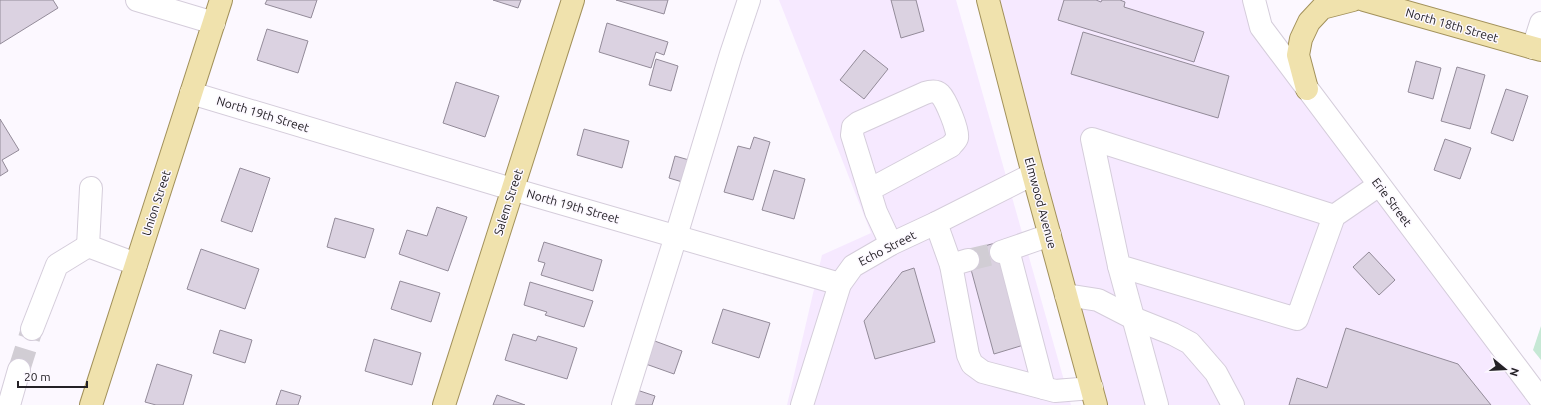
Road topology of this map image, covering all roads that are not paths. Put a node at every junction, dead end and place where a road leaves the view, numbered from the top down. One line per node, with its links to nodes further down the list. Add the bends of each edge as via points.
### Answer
1 (137, 0): 10 (street)
2 (221, 0): 10 (main road, Union Street)
3 (573, 0): 18 (main road, Salem Street)
4 (748, 0): 23 (street)
5 (988, 0): 15 (main road, Elmwood Avenue)
6 (1254, 0): 13 (street, Erie Street, via 1261,27)
7 (1353, 0): 13 (main road, via 1322,8 1309,22 1301,39 1298,55)
8 (1364, 0): 9 (main road, North 18th Street)
9 (1384, 4): 12 (main road, North 18th Street)
10 (214, 23): 14 (main road, Union Street)
11 (1541, 23): 12 (street)
12 (1537, 49)
13 (1307, 89): 16 (street, Erie Street)
14 (191, 93): 18 (street, North 19th Street); 26 (main road, Union Street)
15 (1033, 174): 21 (street, Echo Street); 22 (main road, Elmwood Avenue)
16 (1379, 185): 20 (street); 35 (street, Erie Street)
17 (91, 188): 25 (street)
18 (512, 189): 23 (street, North 19th Street); 39 (main road, Salem Street)
19 (869, 190): 19 (street, via 852,135 853,127 925,93 939,93 945,100 957,131 957,139 951,146); 24 (street, via 876,212)
20 (1334, 216): 27 (street, via 1297,319); 27 (street, via 1092,139)
21 (936, 223): 24 (street, Echo Street); 33 (street, via 960,263 968,355 972,364 983,372)
22 (1050, 235): 29 (main road, Elmwood Avenue); 33 (street, via 1005,251)
23 (676, 236): 28 (street, North 19th Street); 40 (street)
24 (892, 244): 28 (street, Echo Street, via 854,266)
25 (88, 246): 26 (street); 31 (street, via 57,265)
26 (136, 264): 38 (main road, Union Street)
27 (1119, 266): 30 (street)
28 (840, 284): 36 (street, Echo Street)
29 (1066, 295): 30 (street, via 1098,300); 34 (main road, Elmwood Avenue)
30 (1133, 318): 41 (street); 42 (street, via 1190,342 1216,373)
31 (32, 329)
32 (19, 370): 37 (street)
33 (1044, 388): 34 (street)
34 (1094, 396)
35 (1541, 400)
36 (807, 404)
37 (9, 405)
38 (91, 405)
39 (444, 405)
40 (623, 405)
41 (1157, 405)
42 (1233, 405)

